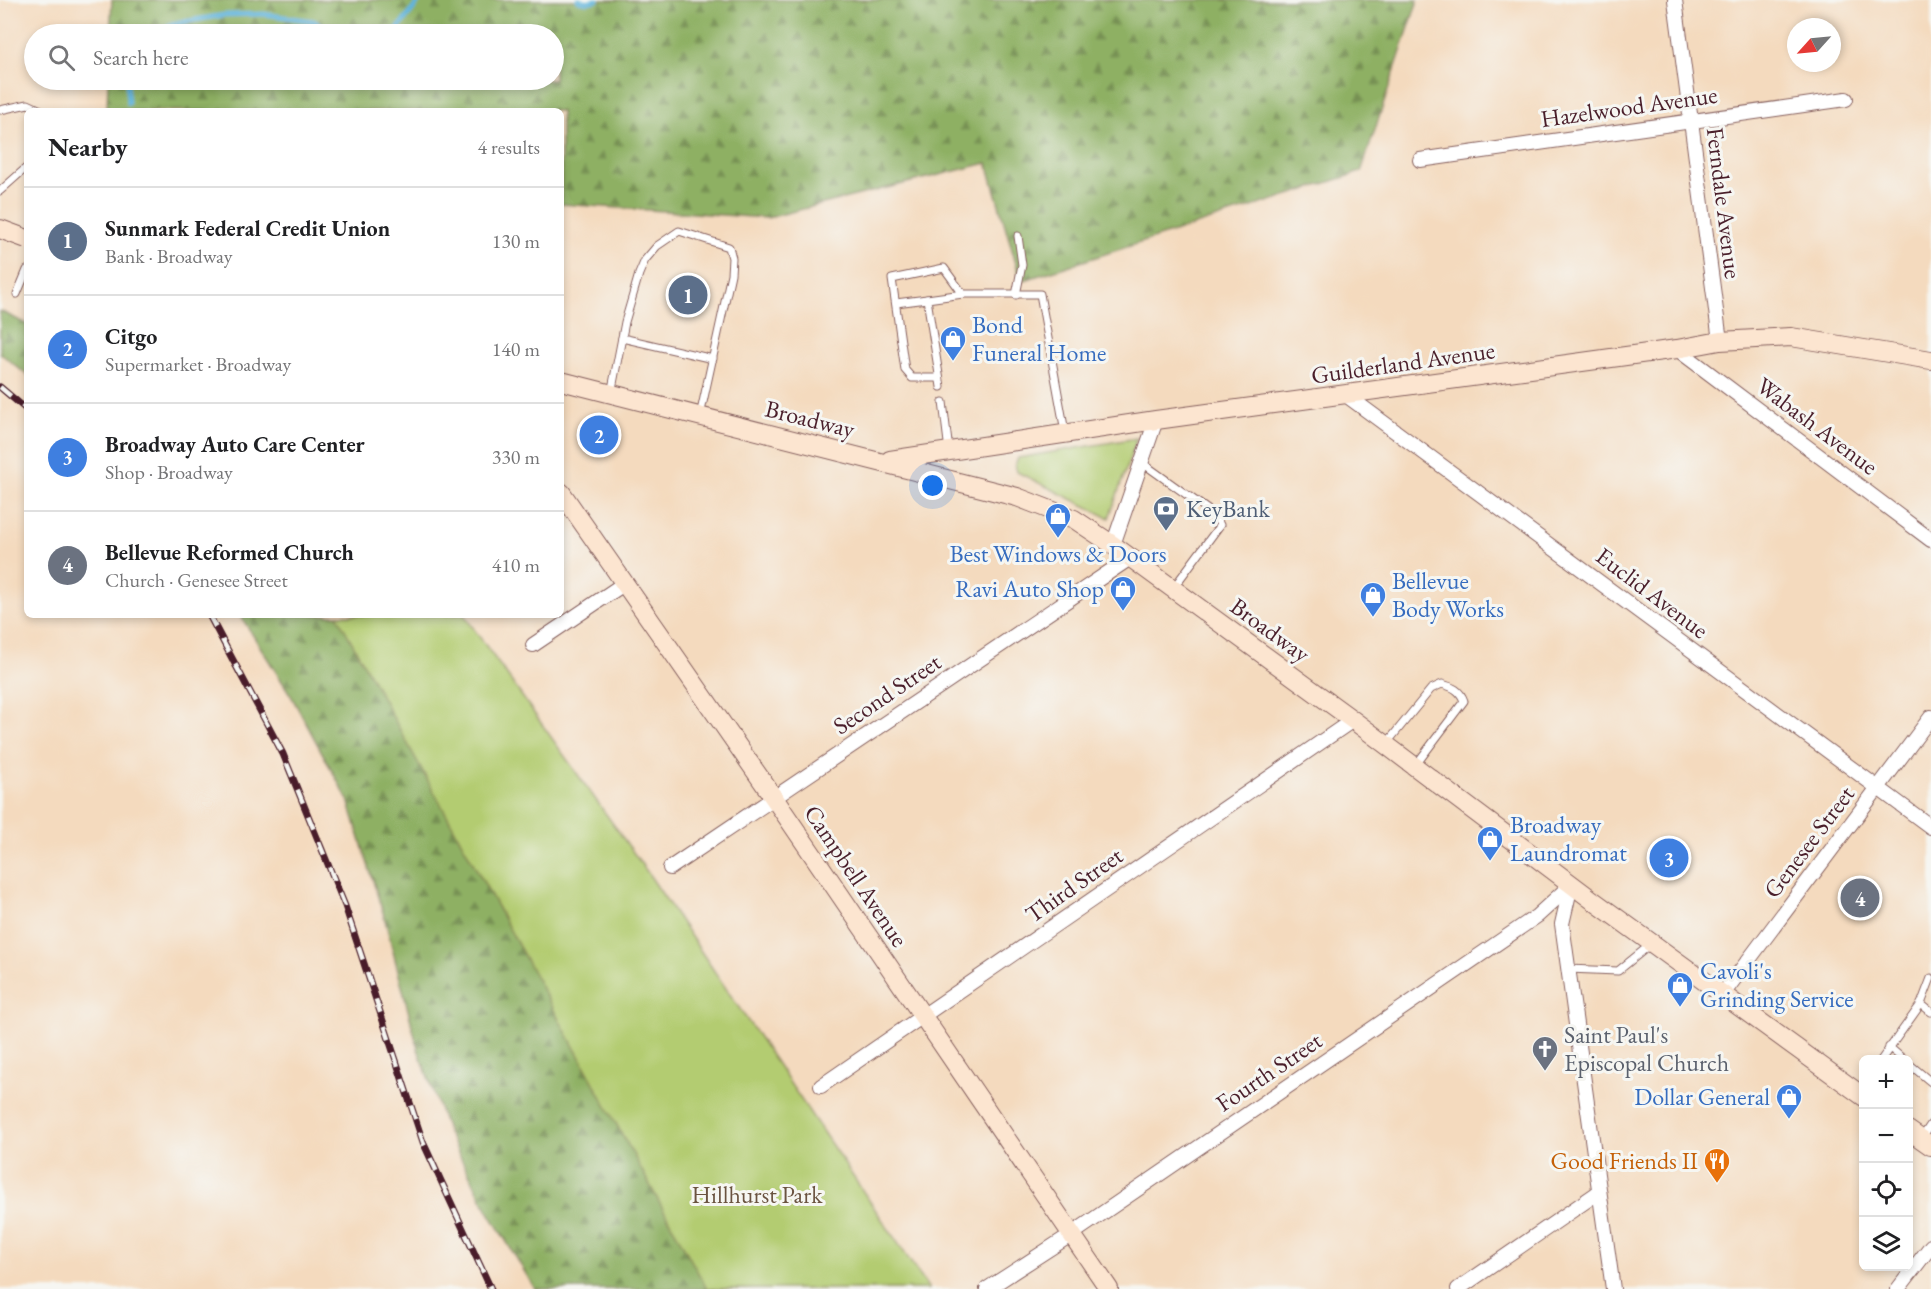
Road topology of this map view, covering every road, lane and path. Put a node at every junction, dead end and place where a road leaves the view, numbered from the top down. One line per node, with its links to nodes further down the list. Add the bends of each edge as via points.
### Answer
1 (1675, 0): 5 (street, Ferndale Avenue)
2 (1846, 99): 5 (street, Hazelwood Avenue)
3 (37, 108): 4 (lane, via 28,104)
4 (0, 110)
5 (1691, 121): 6 (street, Hazelwood Avenue); 19 (street, Ferndale Avenue)
6 (1420, 160)
7 (24, 170): 8 (lane)
8 (0, 191)
9 (0, 229): 11 (street)
10 (1018, 236): 15 (lane, via 1022,265)
11 (24, 238)
12 (24, 277): 13 (lane)
13 (17, 294)
14 (963, 294): 15 (lane); 16 (lane); 17 (lane, via 944,268 892,279)
15 (1016, 295): 31 (lane, via 1040,294)
16 (927, 299): 17 (lane); 23 (lane)
17 (896, 303): 23 (lane, via 905,370 912,378)
18 (622, 338): 21 (lane); 21 (lane, via 645,260 679,231 729,247 732,258); 26 (lane)
19 (1720, 341): 20 (street, Guilderland Avenue); 22 (street, Guilderland Avenue, via 1791,337)
20 (1677, 349): 27 (street, Guilderland Avenue); 36 (street, Wabash Avenue)
21 (713, 359): 29 (lane)
22 (1931, 360)
23 (939, 378): 25 (lane)
24 (564, 382): 26 (street, Broadway)
25 (941, 387)
26 (611, 394): 29 (street, Broadway)
27 (1346, 394): 30 (street, Guilderland Avenue); 46 (street, Euclid Avenue)
28 (943, 402): 32 (lane)
29 (700, 416): 33 (street, Broadway)
30 (1156, 420): 31 (street, Guilderland Avenue); 34 (street)
31 (1065, 434): 32 (street, Guilderland Avenue)
32 (949, 451): 33 (street, Guilderland Avenue)
33 (881, 461): 37 (street, Broadway, via 1045,506 1074,519)
34 (1141, 462): 37 (street); 40 (lane, via 1215,515 1220,525)
35 (564, 496): 39 (street, Campbell Avenue)
36 (1931, 540)
37 (1113, 545): 38 (street, Broadway)
38 (1130, 558): 40 (street, Broadway); 47 (street, Second Street)
39 (625, 583): 41 (street); 47 (street, Campbell Avenue)
40 (1172, 589): 43 (street, Broadway)
41 (533, 645)
42 (1931, 717): 46 (street, Genesee Street)
43 (1353, 720): 44 (street, Broadway); 57 (street, Third Street)
44 (1386, 745): 45 (street, Broadway); 45 (lane, via 1431,689 1442,684 1454,688 1464,701)
45 (1414, 766): 50 (street, Broadway)
46 (1877, 788): 48 (street, Euclid Avenue); 54 (street, Genesee Street)
47 (774, 798): 49 (street, Second Street); 57 (street, Campbell Avenue)
48 (1931, 827)
49 (670, 868)
50 (1571, 885): 51 (street, Broadway); 52 (street, via 1562,924); 66 (street, Fourth Street, via 1537,916)
51 (1652, 943): 52 (lane, via 1618,972); 54 (street, Broadway)
52 (1568, 969): 65 (street)
53 (1931, 978): 55 (lane)
54 (1723, 994): 64 (street, Broadway)
55 (1921, 1004): 56 (lane); 58 (lane)
56 (1931, 1012)
57 (922, 1017): 63 (street, Third Street); 66 (street, Campbell Avenue)
58 (1889, 1047): 59 (lane); 60 (lane)
59 (1884, 1055)
60 (1899, 1055)
61 (1913, 1067): 62 (lane)
62 (1931, 1082)
63 (821, 1086)
64 (1859, 1090)
65 (1599, 1192): 70 (street); 71 (street)
66 (1072, 1234): 68 (street, Fourth Street); 69 (street, Campbell Avenue)
67 (1931, 1246): 72 (street)
68 (987, 1289)
69 (1109, 1289)
70 (1458, 1289)
71 (1613, 1289)
72 (1899, 1289)

